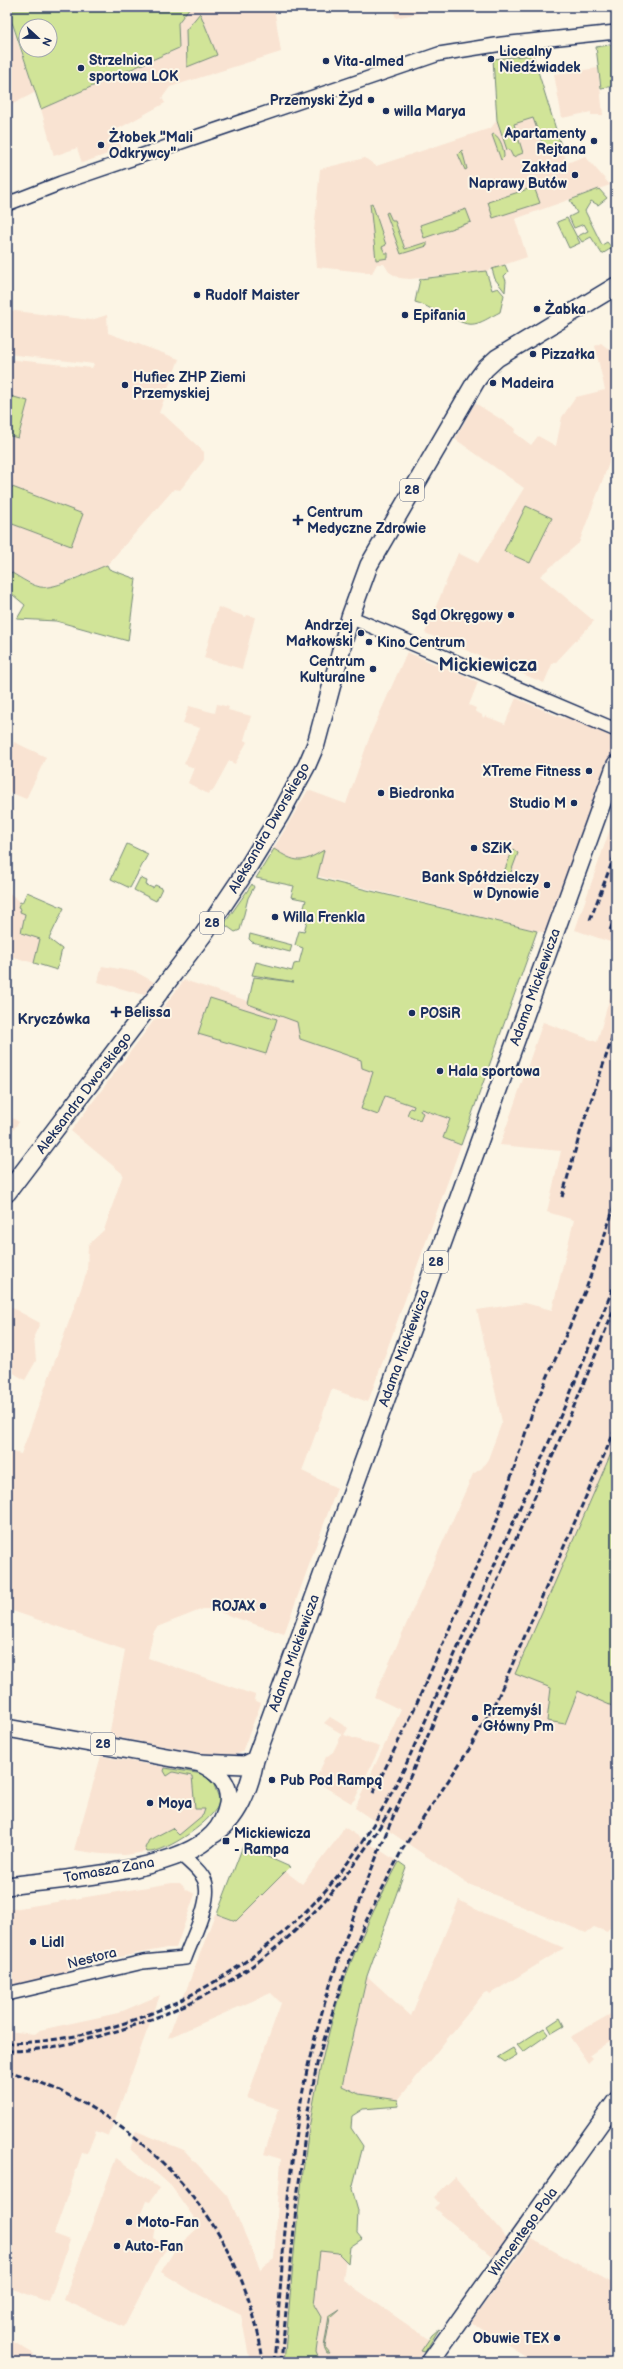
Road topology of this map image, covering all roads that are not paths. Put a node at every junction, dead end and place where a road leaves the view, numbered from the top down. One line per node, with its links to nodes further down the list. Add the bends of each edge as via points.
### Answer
1 (616, 32): 2 (street, via 470,48 439,54 61,183)
2 (7, 204)
3 (616, 286): 4 (main road, Aleksandra Dworskiego / 28, via 509,350 485,369 369,565)
4 (350, 617): 5 (street); 7 (main road, Aleksandra Dworskiego / 28, via 316,744 277,820 203,935)
5 (616, 730)
6 (616, 764): 9 (main road, Adama Mickiewicza / 28)
7 (7, 1193)
8 (7, 1728): 10 (main road, 28)
9 (255, 1760): 10 (main road, via 244,1765); 11 (main road, Adama Mickiewicza / 28, via 253,1772 231,1820)
10 (200, 1763): 11 (main road, Tomasza Zana / 28, via 219,1775 227,1790 226,1814)
11 (214, 1834): 12 (main road, Tomasza Zana / 28)
12 (181, 1854): 13 (main road, Tomasza Zana / 28, via 132,1868); 14 (street, Nestora, via 202,1876 207,1891 185,1958 143,1962)
13 (7, 1886)
14 (7, 1994)
15 (616, 2101): 16 (main road, Wincentego Pola)
16 (430, 2362)

